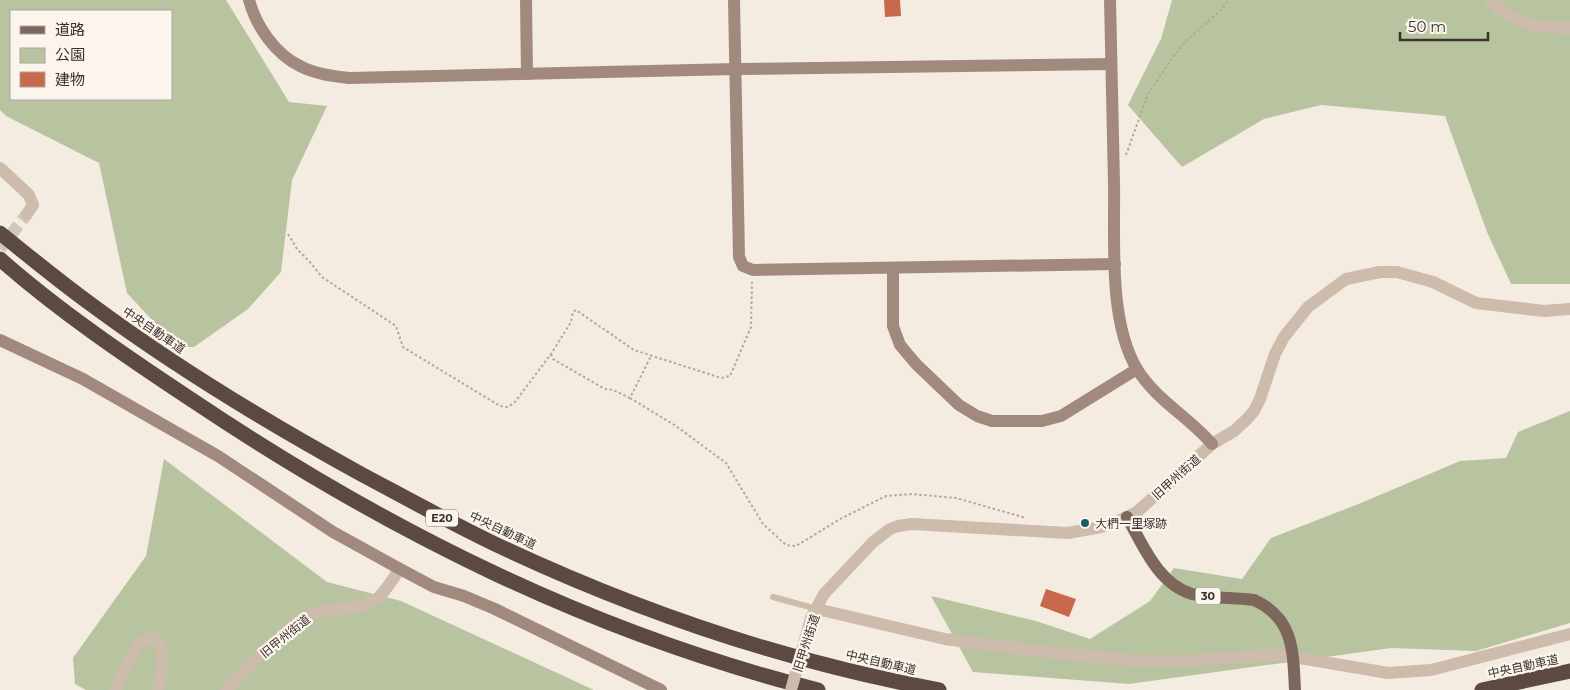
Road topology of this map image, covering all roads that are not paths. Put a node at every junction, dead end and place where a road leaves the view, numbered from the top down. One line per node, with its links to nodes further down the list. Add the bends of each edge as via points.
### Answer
1 (249, 0): 9 (street, via 257,22 270,41 299,66 324,74 349,78)
2 (526, 0): 9 (street)
3 (734, 0): 8 (street)
4 (1110, 0): 7 (street)
5 (1490, 0): 6 (street, via 1515,20 1540,27)
6 (1570, 28)
7 (1111, 64): 8 (street); 14 (street)
8 (736, 69): 9 (street); 15 (street, via 739,257 743,266 753,270)
9 (527, 74)
10 (0, 168): 11 (street, via 29,195 33,205)
11 (27, 214)
12 (0, 233): 34 (highway, 中央自動車道 / E20, via 99,310 260,417 383,486 498,545 617,596 744,642 809,661)
13 (0, 259): 33 (highway, E20, via 138,365 248,437 432,544 520,586 614,625 728,664)
14 (1116, 264): 15 (street); 18 (street, via 1123,339)
15 (893, 269): 18 (street, via 893,326 900,345 959,405 977,416 992,421 1042,421 1061,416)
16 (1570, 310): 19 (street, 旧甲州街道, via 1544,311 1476,303 1433,282 1397,272 1346,279 1296,320 1275,354 1254,411 1234,431)
17 (0, 340): 21 (street, via 83,379 204,448 333,532)
18 (1137, 369): 19 (street, via 1152,389)
19 (1212, 444): 20 (street, 旧甲州街道, via 1137,512)
20 (1127, 517): 23 (street, 旧甲州街道, via 1108,525 1068,533 912,524 898,526 883,534 847,568 824,594); 25 (main road, 30, via 1155,566 1171,583 1192,594 1254,600 1262,604 1283,622)
21 (400, 569): 30 (street, 旧甲州街道, via 378,597 370,602 318,611 303,618); 31 (street, via 434,587 495,608)
22 (773, 597): 23 (lane)
23 (814, 613): 25 (street, via 945,639 1128,660); 32 (street, 旧甲州街道, bridge)
24 (1570, 634): 25 (street, via 1416,672 1388,673)
25 (1294, 656): 27 (main road, 30)
26 (1570, 671): 35 (highway, 中央自動車道)
27 (1295, 684)
28 (116, 690): 29 (street, via 136,647 146,638 153,637 158,640 162,657)
29 (158, 690)
30 (226, 690)
31 (661, 690)
32 (791, 690)
33 (818, 690)
34 (939, 690)
35 (1482, 690)

